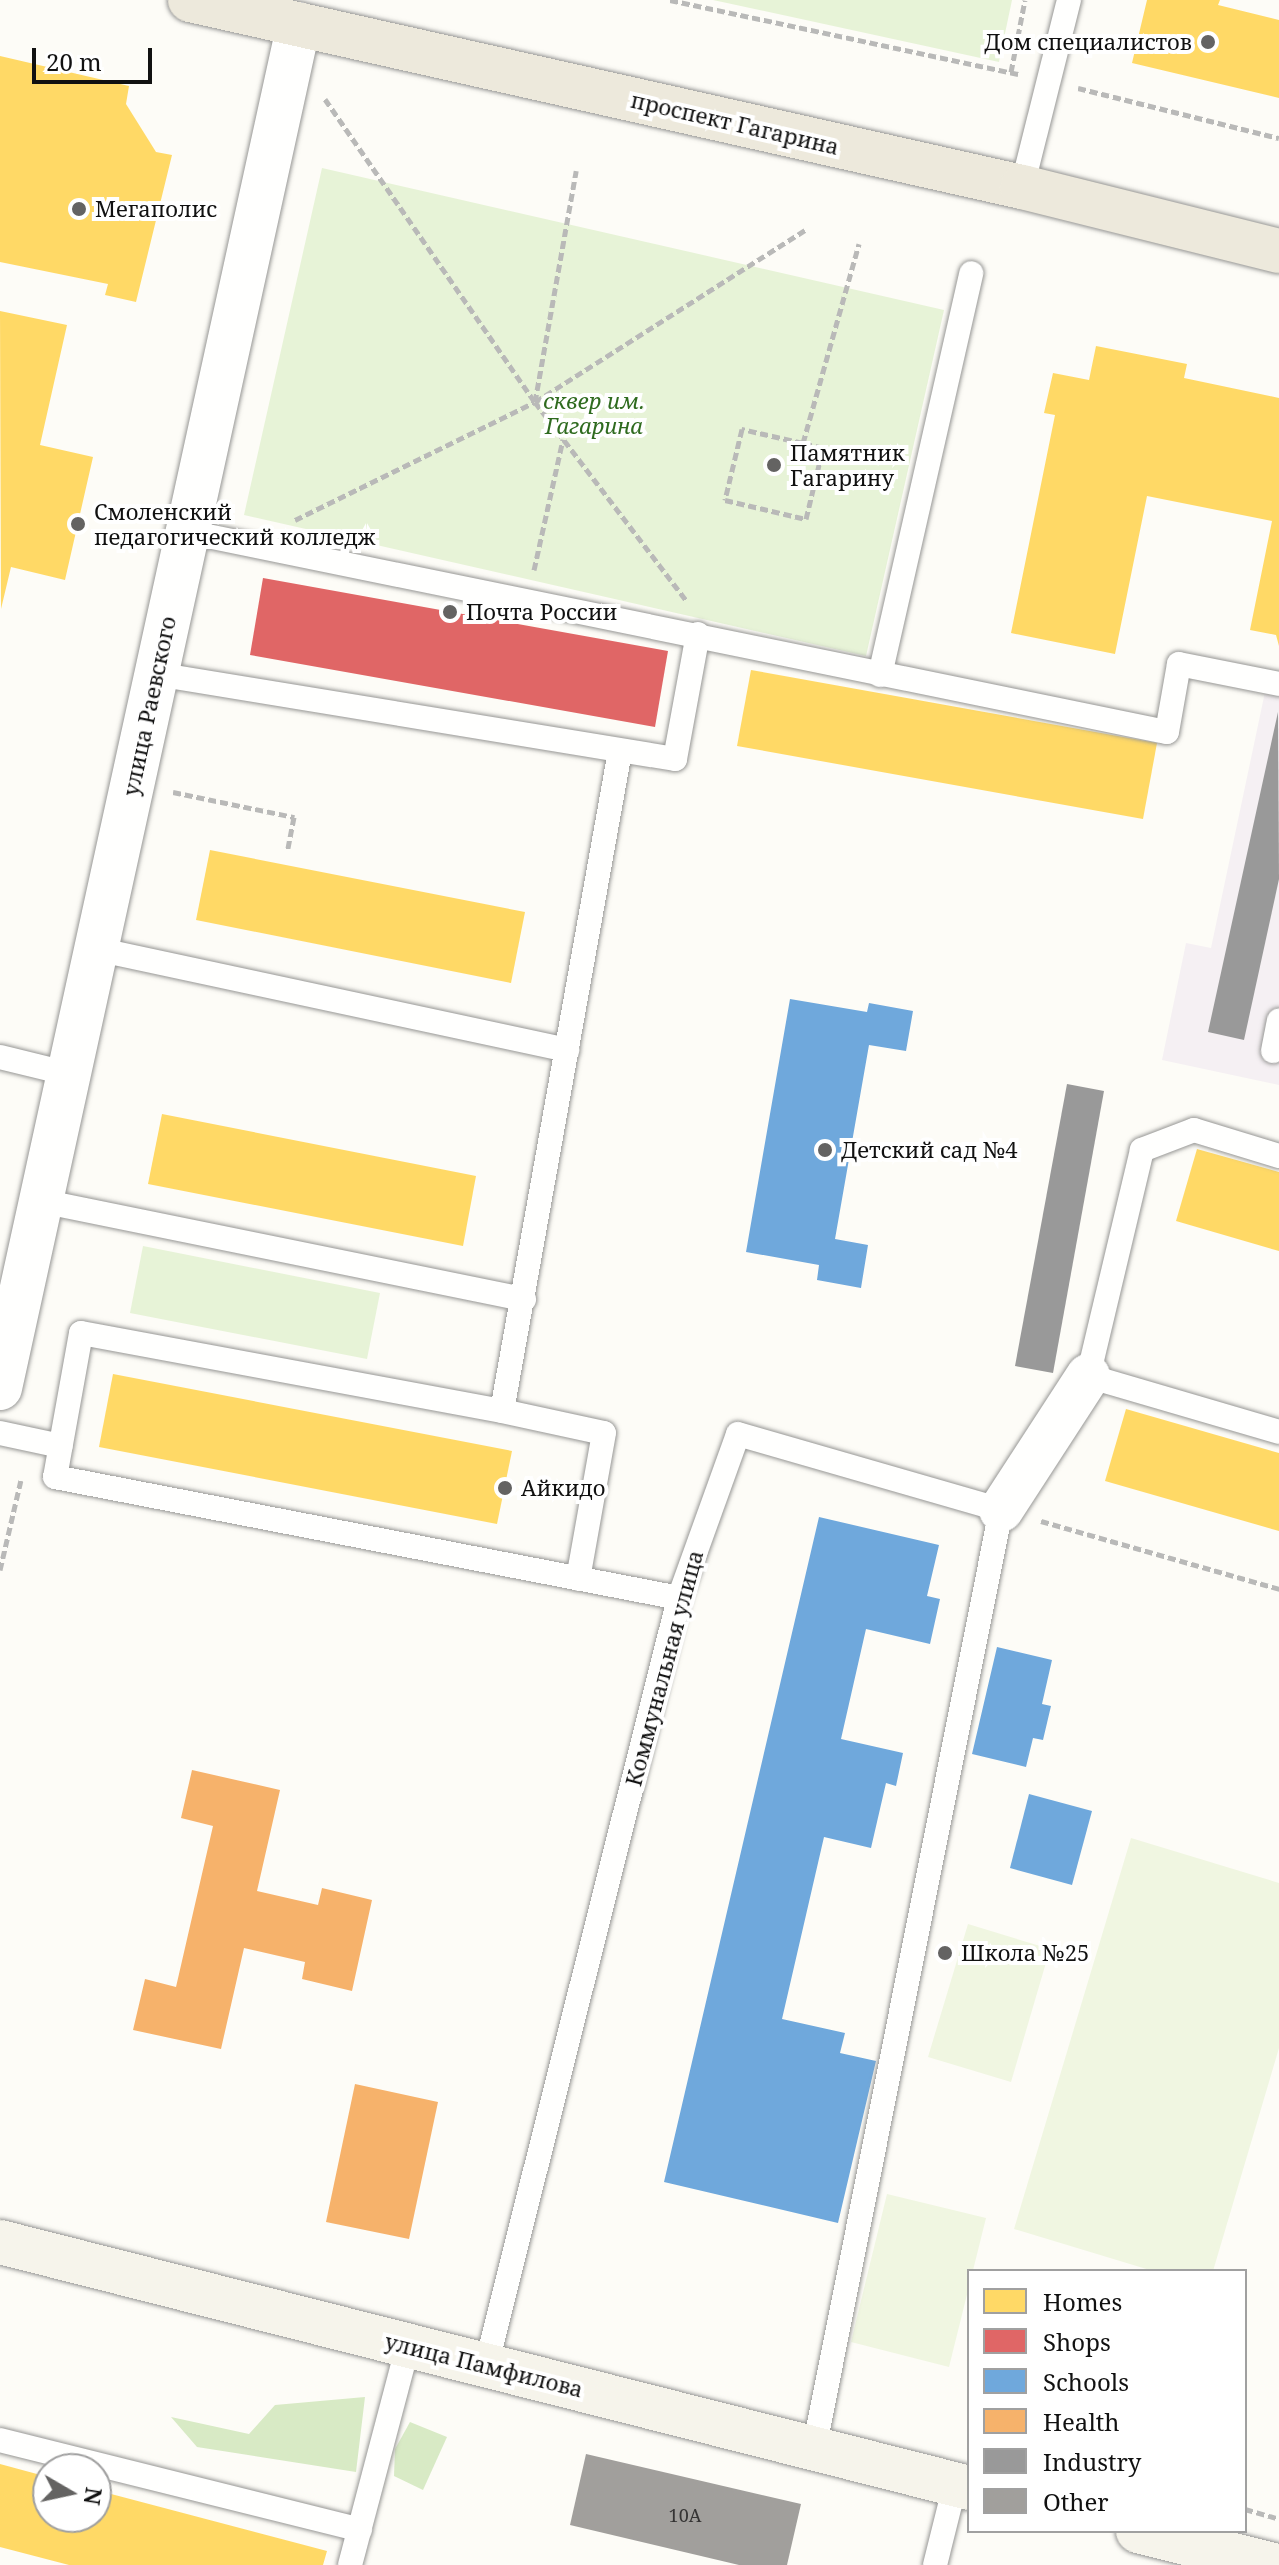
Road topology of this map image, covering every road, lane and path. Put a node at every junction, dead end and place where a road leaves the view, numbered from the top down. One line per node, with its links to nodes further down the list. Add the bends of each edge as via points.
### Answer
1 (670, 0): 6 (path)
2 (1025, 0): 6 (path)
3 (1069, 0): 7 (lane)
4 (216, 3): 5 (main road, проспект Гагарина)
5 (299, 24): 11 (main road, проспект Гагарина); 19 (street, улица Раевского)
6 (1011, 72): 7 (path)
7 (1051, 82): 9 (path); 11 (lane)
8 (320, 91): 16 (path)
9 (1279, 138)
10 (576, 171): 16 (path)
11 (1022, 187): 14 (main road, проспект Гагарина)
12 (805, 230): 16 (path)
13 (859, 244): 18 (path)
14 (1279, 251)
15 (971, 273): 24 (lane)
16 (535, 402): 17 (path); 20 (path)
17 (563, 439): 21 (path); 22 (path)
18 (803, 443): 18 (path, via 823,448 806,519 725,500 742,429)
19 (188, 532): 20 (lane); 23 (street, улица Раевского)
20 (249, 544): 21 (lane)
21 (527, 599): 22 (lane)
22 (706, 636): 24 (lane); 26 (lane, via 675,759)
23 (156, 674): 26 (lane); 29 (street, улица Раевского)
24 (880, 675): 25 (lane, via 1167,732 1179,664)
25 (1279, 684)
26 (620, 751): 31 (lane)
27 (168, 791): 28 (path, via 294,817)
28 (288, 849)
29 (96, 949): 31 (lane); 34 (street, улица Раевского)
30 (1279, 1021): 32 (lane)
31 (567, 1050): 37 (lane)
32 (1273, 1051)
33 (0, 1057): 34 (lane)
34 (69, 1074): 36 (street, улица Раевского)
35 (1279, 1156): 38 (lane, via 1194,1130 1142,1150)
36 (41, 1201): 37 (lane); 39 (street, улица Раевского)
37 (524, 1299): 40 (lane)
38 (1088, 1376): 41 (lane); 44 (street)
39 (0, 1388)
40 (502, 1411): 43 (lane, via 81,1333); 45 (lane, via 604,1433)
41 (1279, 1432)
42 (0, 1433): 43 (lane)
43 (61, 1446): 45 (lane, via 55,1477)
44 (1001, 1510): 46 (path); 47 (lane, Коммунальная улица, via 738,1434); 52 (lane)
45 (578, 1579): 47 (lane)
46 (1279, 1589)
47 (679, 1598): 50 (lane, Коммунальная улица)
48 (0, 2242): 49 (street, улица Памфилова)
49 (408, 2346): 50 (street, улица Памфилова); 56 (lane)
50 (486, 2366): 52 (street, улица Памфилова)
51 (0, 2440): 56 (lane)
52 (814, 2449): 53 (street, улица Памфилова)
53 (962, 2486): 60 (lane)
54 (1247, 2510): 55 (path)
55 (1279, 2519)
56 (360, 2530): 59 (lane)
57 (1146, 2533): 58 (street)
58 (1277, 2564)
59 (350, 2565)
60 (935, 2565)

